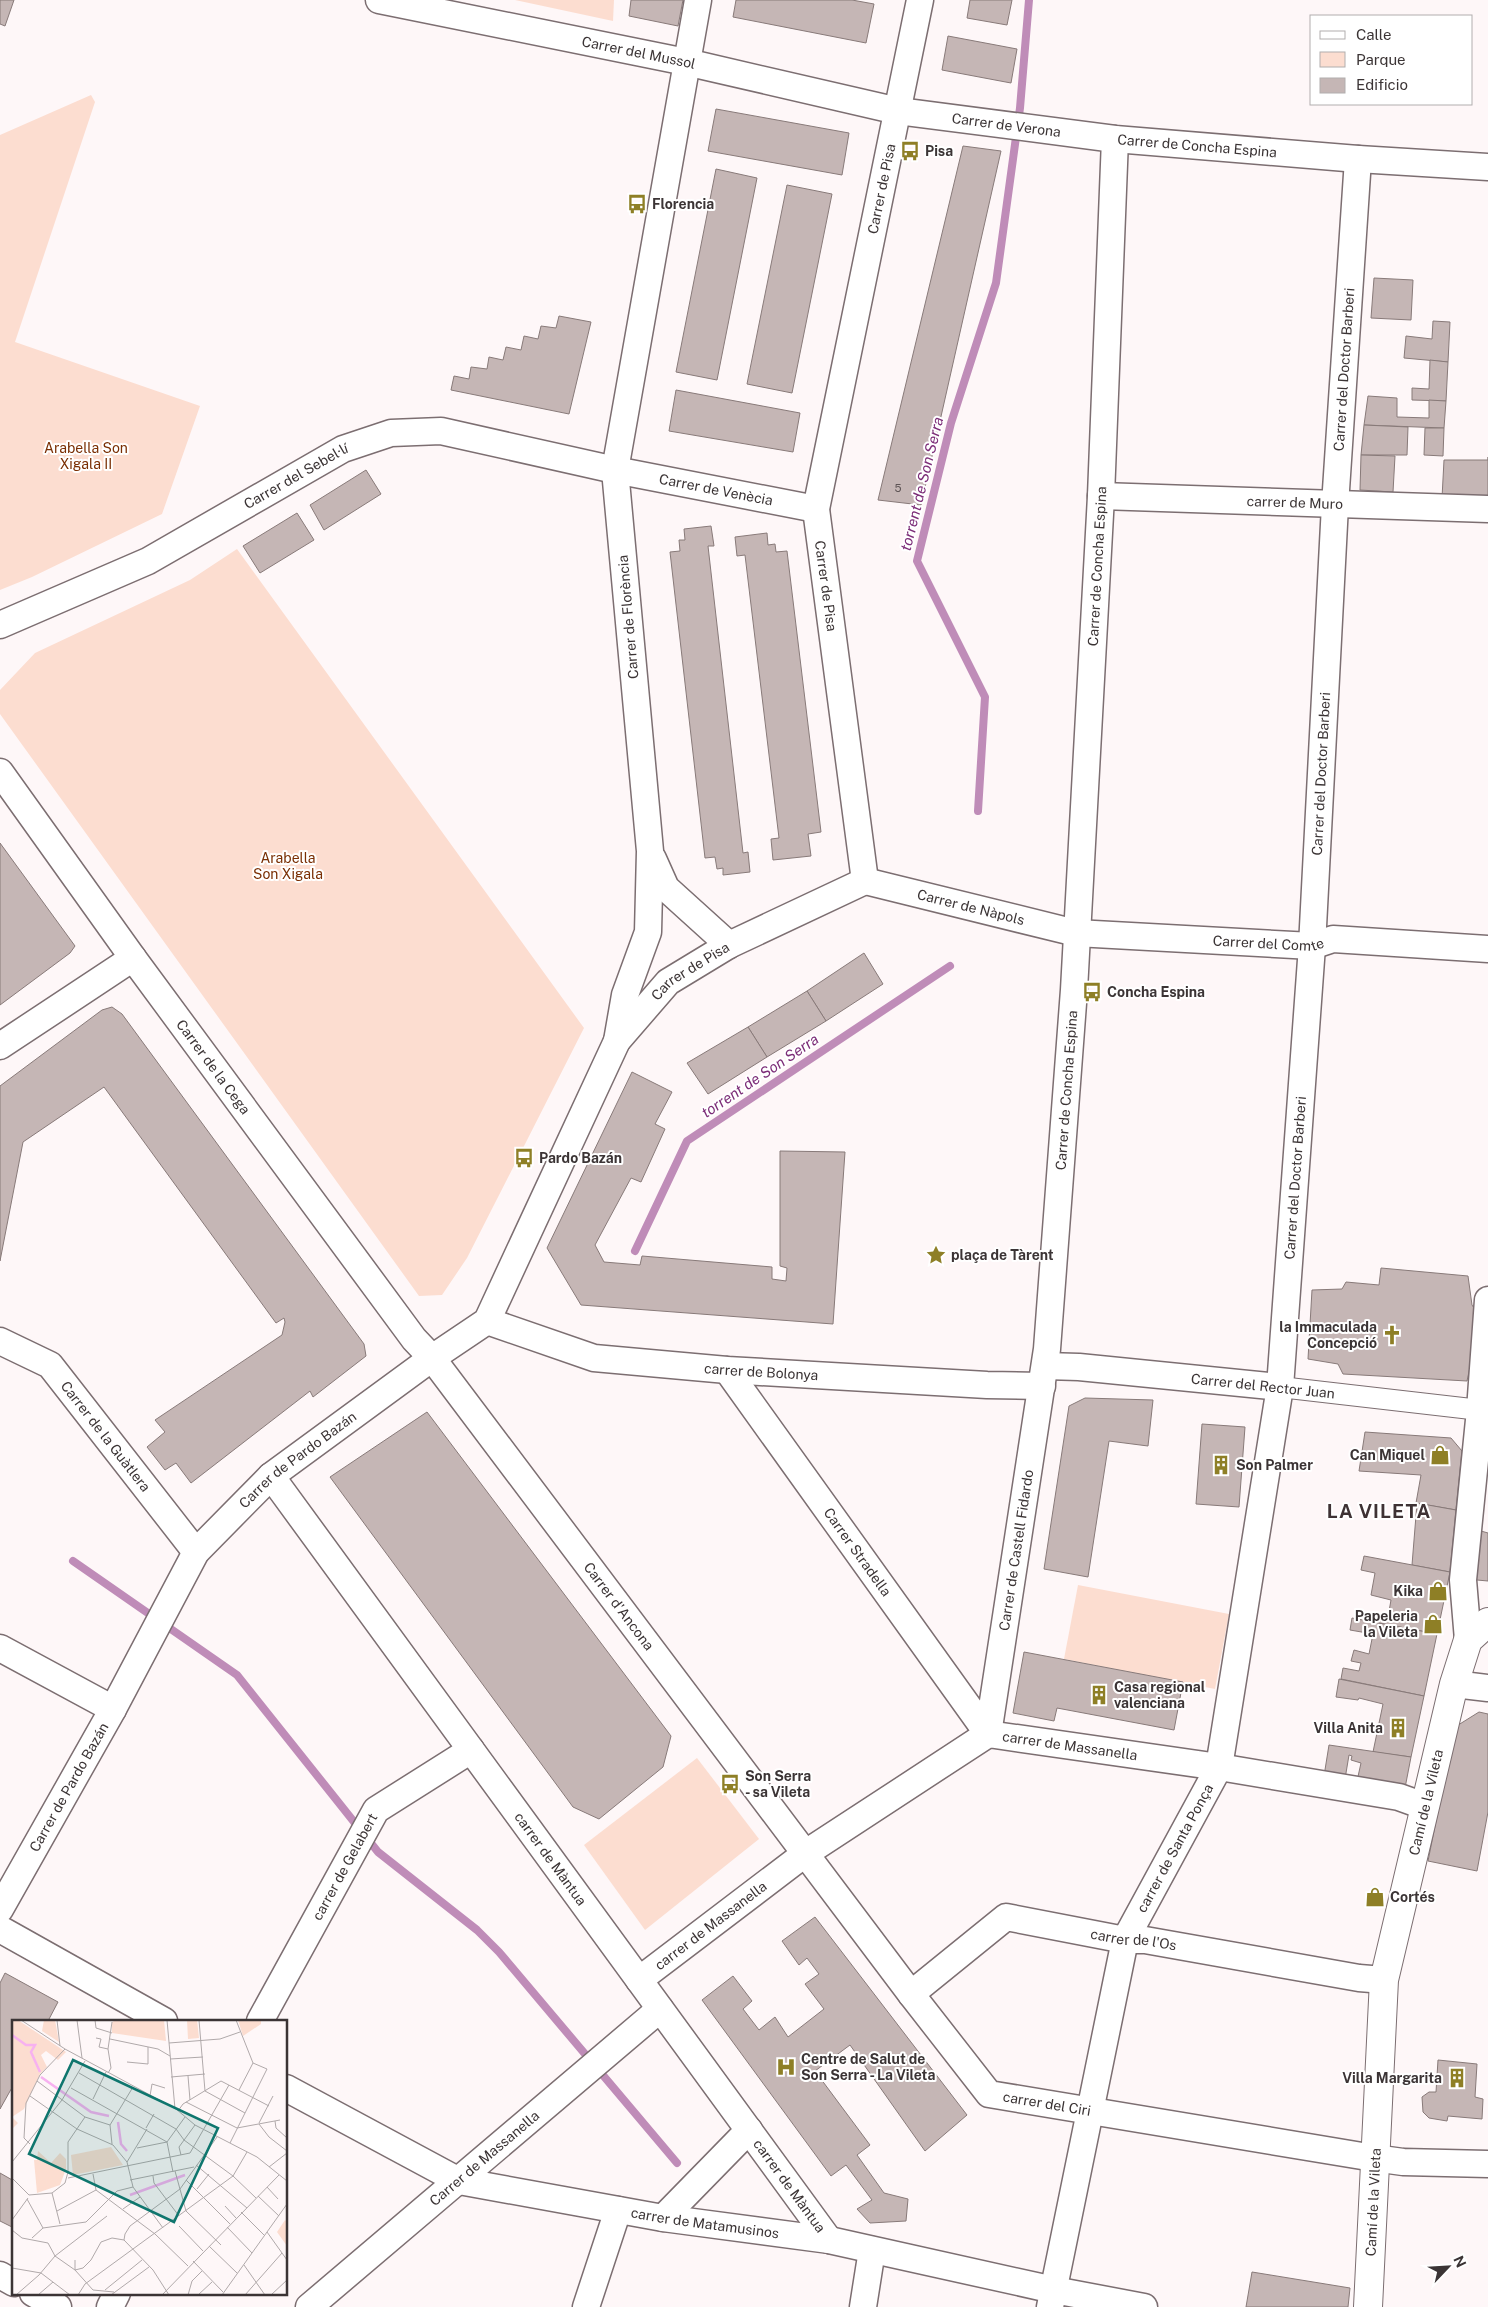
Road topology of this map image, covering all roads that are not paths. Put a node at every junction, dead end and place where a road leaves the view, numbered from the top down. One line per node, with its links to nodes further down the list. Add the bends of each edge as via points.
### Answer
1 (379, 0): 4 (street, Carrer del Mussol)
2 (698, 0): 4 (street, Carrer de Florència)
3 (920, 0): 5 (street, Carrer de Pisa)
4 (686, 62): 5 (street, Carrer del Mussol); 9 (street, Carrer de Florència)
5 (898, 111): 6 (street, Carrer de Verona); 12 (street, Carrer de Pisa)
6 (1116, 139): 7 (street, Carrer de Concha Espina); 10 (street, Carrer de Concha Espina)
7 (1358, 159): 8 (street, Carrer de Concha Espina); 11 (street, Carrer del Doctor Barberi)
8 (1488, 167)
9 (615, 470): 12 (street, Carrer de Venècia); 14 (street, Carrer del Sebel·lí, via 441,431 391,432 343,449 148,561); 16 (street, Carrer de Florència)
10 (1101, 496): 11 (street, carrer de Muro); 18 (street, Carrer de Concha Espina)
11 (1335, 505): 13 (street, carrer de Muro); 20 (street, Carrer del Doctor Barberi)
12 (816, 509): 17 (street, Carrer de Pisa)
13 (1488, 509)
14 (0, 625)
15 (0, 772): 22 (street, Carrer de la Cega)
16 (650, 851): 19 (street, via 666,888); 23 (street, Carrer de Florència, via 648,932 625,995)
17 (865, 881): 18 (street, Carrer de Nàpols); 19 (street, Carrer de Pisa)
18 (1076, 933): 20 (street, Carrer del Comte); 30 (street, Carrer de Concha Espina)
19 (729, 945): 23 (street, Carrer de Pisa, via 668,982)
20 (1312, 946): 21 (street, Carrer del Comte, via 1334,939); 31 (street, Carrer del Doctor Barberi)
21 (1488, 949)
22 (133, 958): 24 (street); 28 (street, Carrer de la Cega)
23 (617, 1041): 26 (street)
24 (0, 1046)
25 (1488, 1300): 32 (street, Camí de la Vileta)
26 (487, 1321): 28 (street, Carrer de Pardo Bazán); 29 (street, carrer de Bolonya, via 594,1358)
27 (0, 1341): 34 (street, Carrer de la Guàtlera, via 50,1365)
28 (432, 1358): 33 (street, Carrer de Pardo Bazán); 45 (street, Carrer d'Ancona)
29 (727, 1370): 30 (street, carrer de Bolonya, via 987,1385); 41 (street, Carrer Stradella)
30 (1044, 1376): 31 (street, Carrer del Rector Juan, via 1079,1367); 41 (street, Carrer de Castell Fidardo)
31 (1280, 1387): 32 (street, Carrer del Rector Juan); 43 (street, carrer de Santa Ponça)
32 (1480, 1410): 36 (street, Camí de la Vileta, via 1463,1580)
33 (271, 1476): 34 (street, Carrer de Pardo Bazán); 42 (street, carrer de Màntua)
34 (196, 1552): 40 (street, Carrer de Pardo Bazán)
35 (1488, 1622): 36 (street)
36 (1468, 1640): 38 (street, Camí de la Vileta)
37 (0, 1648): 40 (street)
38 (1454, 1684): 39 (street); 44 (street, Camí de la Vileta)
39 (1488, 1688)
40 (113, 1709): 46 (street, Carrer de Pardo Bazán)
41 (988, 1734): 43 (street, carrer de Massanella); 45 (street, carrer de Massanella)
42 (471, 1750): 49 (street, carrer de Màntua); 54 (street, carrer de Gelabert, via 376,1810)
43 (1219, 1767): 44 (street, carrer de Massanella, via 1399,1797); 48 (street, carrer de Santa Ponça)
44 (1424, 1806): 50 (street, Camí de la Vileta)
45 (806, 1853): 49 (street, carrer de Massanella); 51 (street, carrer del Ciri)
46 (0, 1909)
47 (0, 1929): 53 (street)
48 (1125, 1940): 50 (street, carrer de l'Os, via 1145,1940); 51 (street, carrer de l'Os, via 1006,1916); 56 (street, carrer de Santa Ponça)
49 (639, 1980): 52 (street, carrer de Màntua)
50 (1384, 1980): 58 (street, Camí de la Vileta)
51 (912, 1994): 56 (street, carrer del Ciri, via 989,2094)
52 (660, 2009): 57 (street, carrer de Màntua); 60 (street, Carrer de Massanella)
53 (162, 2020)
54 (261, 2020)
55 (288, 2089): 60 (street, carrer de Matamusinos)
56 (1091, 2110): 58 (street, carrer del Ciri); 69 (street, carrer de Santa Ponça)
57 (749, 2130): 62 (street); 63 (street, carrer de Màntua)
58 (1374, 2158): 59 (street, carrer del Ciri); 76 (street, Camí de la Vileta)
59 (1488, 2164)
60 (459, 2181): 61 (street, carrer de Matamusinos); 72 (street, Carrer de Massanella)
61 (618, 2210): 62 (street, carrer de Matamusinos); 73 (street)
62 (663, 2218): 63 (street, carrer de Matamusinos)
63 (829, 2240): 64 (street, carrer de Matamusinos)
64 (872, 2250): 69 (street, carrer de Matamusinos); 74 (street)
65 (0, 2275): 66 (street)
66 (12, 2282)
67 (35, 2294): 70 (street)
68 (116, 2294): 71 (street)
69 (1052, 2299): 75 (street, carrer de Matamusinos)
70 (58, 2307)
71 (110, 2307)
72 (309, 2307)
73 (586, 2307)
74 (862, 2307)
75 (1144, 2307)
76 (1368, 2307)

